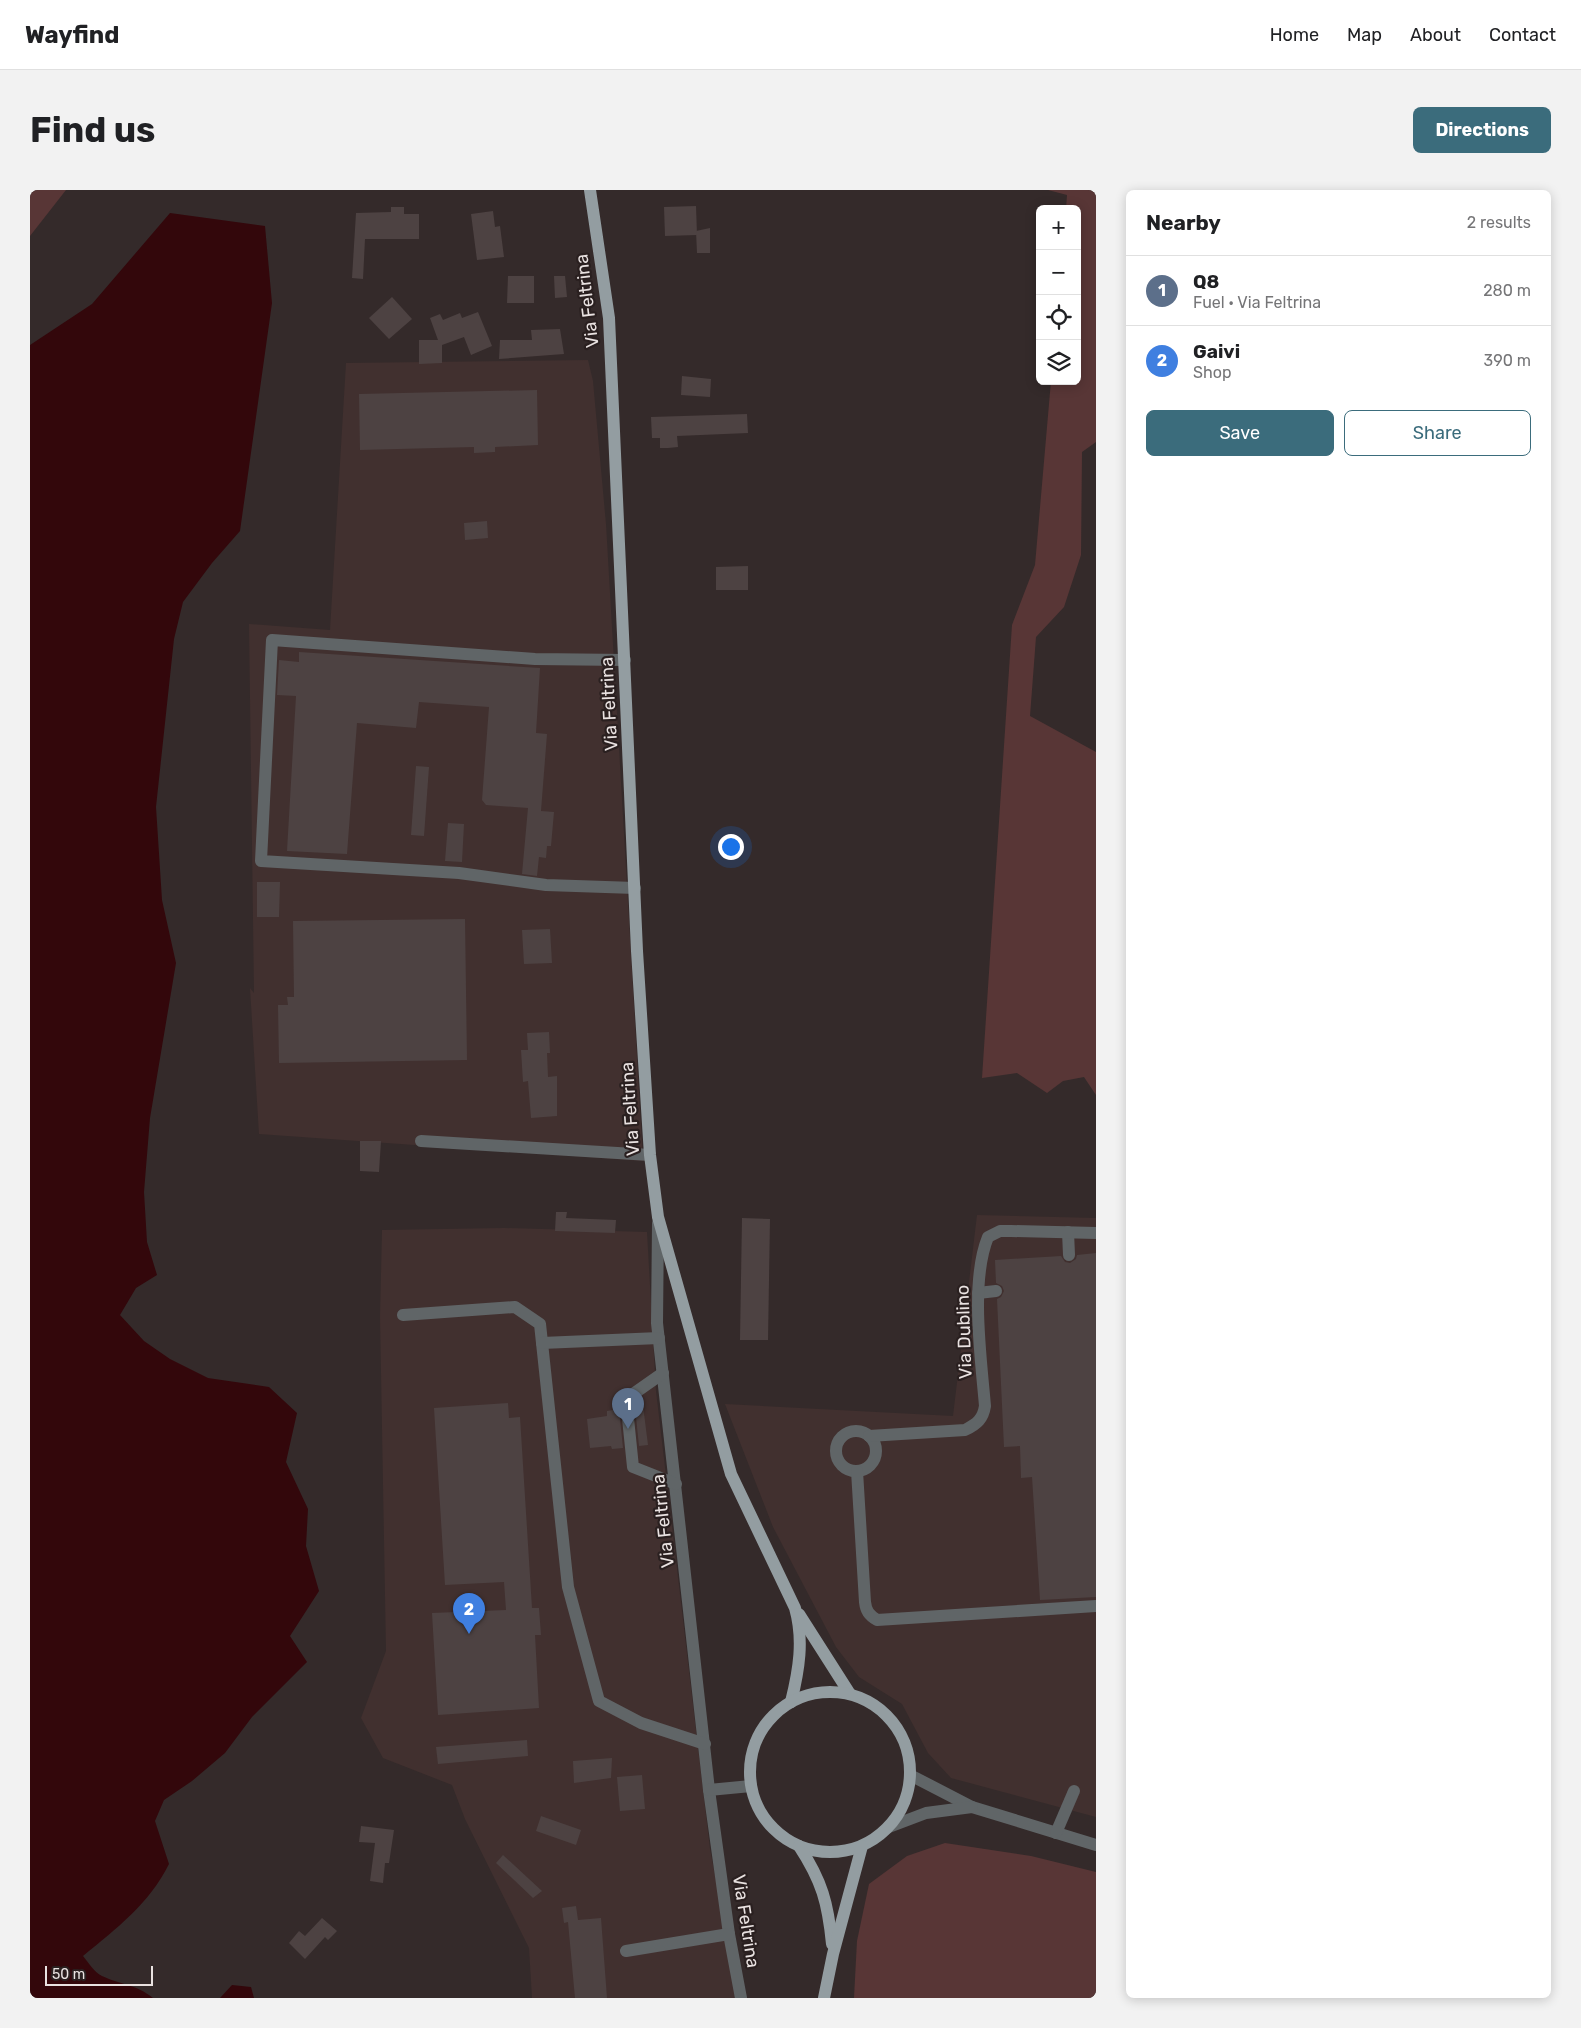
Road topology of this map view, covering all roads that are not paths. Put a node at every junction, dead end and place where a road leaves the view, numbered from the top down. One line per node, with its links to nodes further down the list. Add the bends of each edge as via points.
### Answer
1 (590, 190): 2 (main road, Via Feltrina, via 609,318)
2 (625, 660): 3 (main road, Via Feltrina); 3 (street, via 535,659 272,640 261,860 459,874 546,886)
3 (634, 888): 5 (main road, Via Feltrina)
4 (421, 1141): 5 (street)
5 (650, 1155): 6 (main road, Via Feltrina)
6 (658, 1217): 13 (street, Via Feltrina); 20 (main road, Via Feltrina, via 731,1474)
7 (1068, 1232): 8 (street, Via Dublino); 9 (street); 11 (street, Via Dublino, via 1000,1231 988,1237 983,1250)
8 (1096, 1233)
9 (1069, 1255)
10 (996, 1291): 11 (street)
11 (978, 1292): 16 (street, Via Dublino, via 985,1406 980,1420 965,1430)
12 (403, 1315): 14 (street, via 515,1307 540,1324)
13 (659, 1338): 14 (street); 15 (street, Via Feltrina)
14 (542, 1343): 23 (street, via 568,1587 600,1701 641,1723)
15 (663, 1373): 18 (street, Via Feltrina); 18 (street, via 626,1399 633,1467)
16 (869, 1436): 17 (street, via 875,1445 875,1456 869,1466); 17 (street, via 851,1432 838,1444 840,1462)
17 (857, 1471): 19 (street, via 866,1610 878,1620)
18 (676, 1484): 23 (street, Via Feltrina)
19 (1096, 1606)
20 (795, 1608): 21 (main road, Via Feltrina); 22 (main road, Via Feltrina, via 800,1627 800,1656)
21 (850, 1694): 22 (main road, via 810,1694); 24 (main road, via 875,1705 895,1724 907,1748)
22 (791, 1702): 25 (main road, via 771,1717 758,1738 751,1761)
23 (705, 1744): 26 (street, Via Feltrina)
24 (910, 1775): 28 (street); 29 (main road, via 904,1803)
25 (751, 1786): 26 (street); 31 (main road, via 757,1805 768,1822)
26 (709, 1790): 34 (street, Via Feltrina)
27 (1074, 1790): 30 (street)
28 (972, 1807): 29 (street, via 926,1813); 30 (street)
29 (889, 1827): 32 (main road)
30 (1056, 1833): 33 (street)
31 (799, 1846): 32 (main road, via 831,1852); 36 (main road, via 826,1896)
32 (862, 1846): 36 (main road)
33 (1096, 1846)
34 (730, 1934): 35 (street); 37 (street, Via Feltrina)
35 (626, 1951)
36 (833, 1954): 38 (main road)
37 (741, 1998)
38 (824, 1998)

